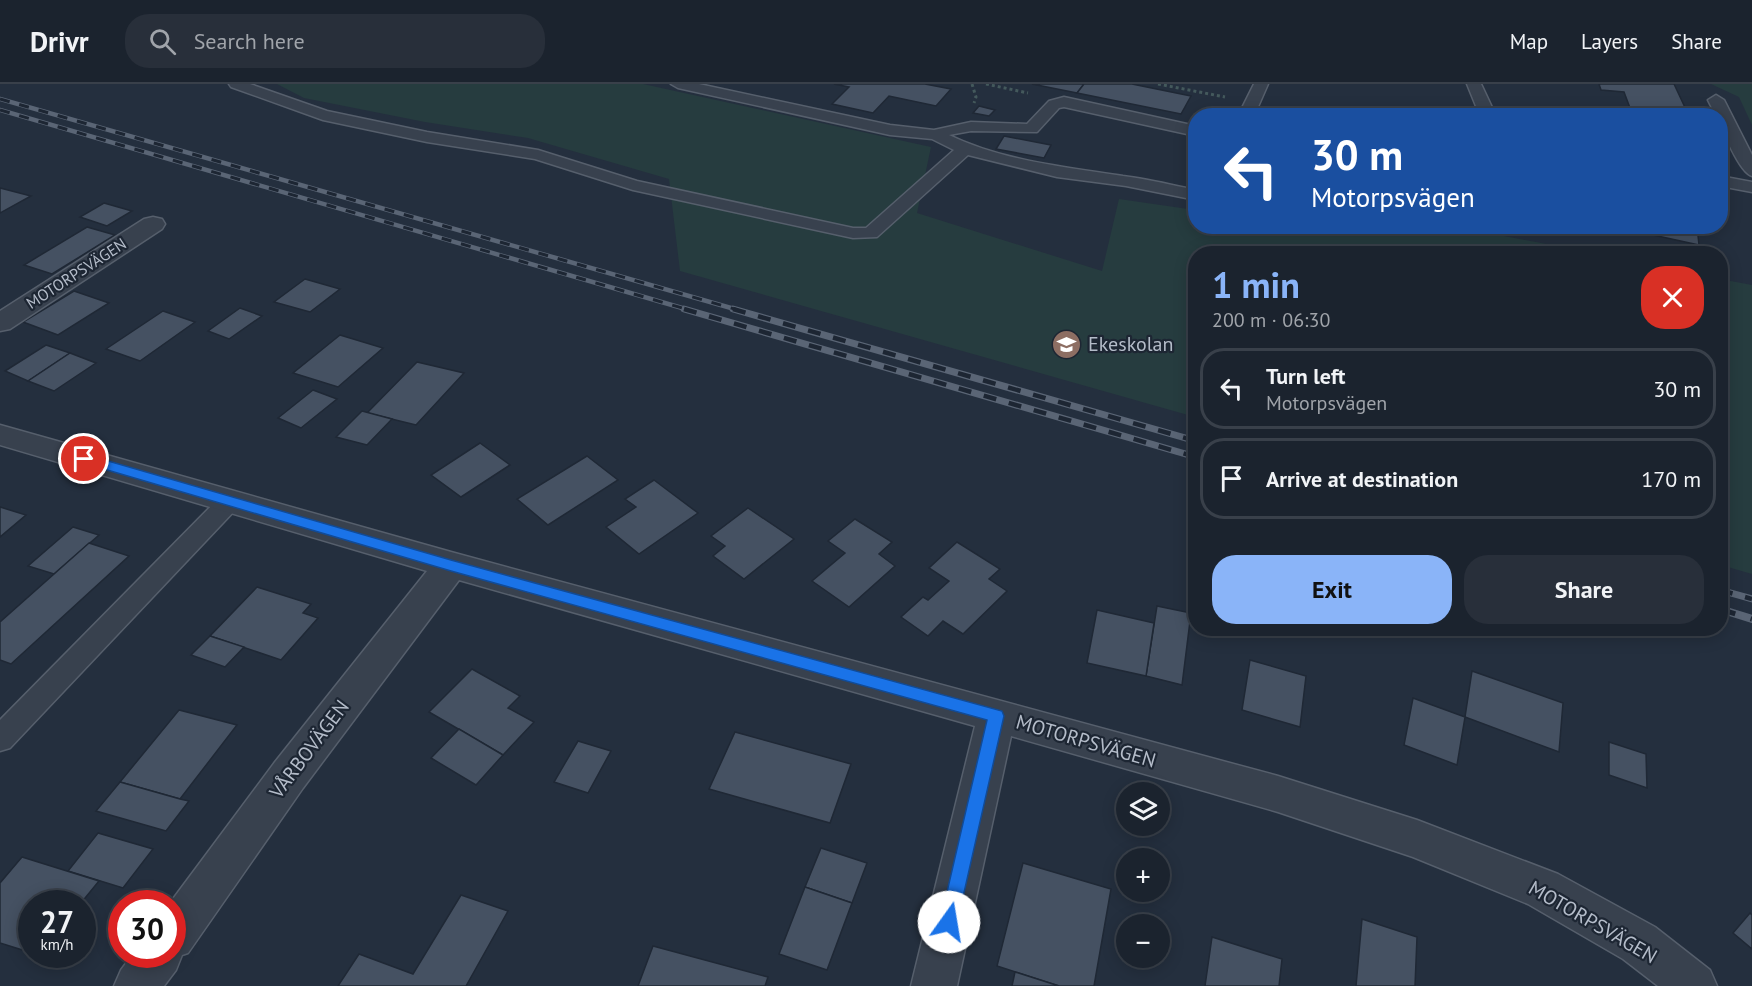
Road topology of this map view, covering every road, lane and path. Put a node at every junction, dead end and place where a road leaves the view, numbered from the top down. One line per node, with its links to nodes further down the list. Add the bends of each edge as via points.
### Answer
1 (236, 84): 17 (lane, via 323,115 538,155 633,185 853,233 871,233)
2 (678, 84): 16 (lane, via 890,130)
3 (986, 84): 9 (path)
4 (1158, 84): 7 (path)
5 (1261, 84): 11 (lane)
6 (1474, 84): 12 (lane)
7 (1170, 85): 10 (path)
8 (1716, 100): 13 (lane)
9 (1064, 102): 15 (lane); 16 (lane, via 1054,104 1031,129 965,127)
10 (1246, 108)
11 (1249, 108)
12 (1484, 108)
13 (1720, 108)
14 (1728, 124): 18 (lane)
15 (1188, 128)
16 (936, 135): 17 (lane)
17 (965, 149): 21 (lane, via 1057,172)
18 (1752, 171)
19 (1728, 183): 20 (lane)
20 (1752, 188)
21 (1188, 193)
22 (153, 224): 23 (street, MOTORPSVÄGEN)
23 (0, 323)
24 (0, 435): 25 (street, MOTORPSVÄGEN)
25 (231, 500): 26 (street, MOTORPSVÄGEN); 28 (lane)
26 (451, 566): 27 (street, MOTORPSVÄGEN); 29 (street, VÅRBOVÄGEN, via 289,775)
27 (996, 716): 32 (street); 33 (street, MOTORPSVÄGEN, via 1278,794 1417,839 1542,889 1639,944)
28 (0, 739)
29 (186, 918)
30 (150, 968): 31 (street)
31 (137, 986)
32 (934, 986)
33 (1694, 986)

